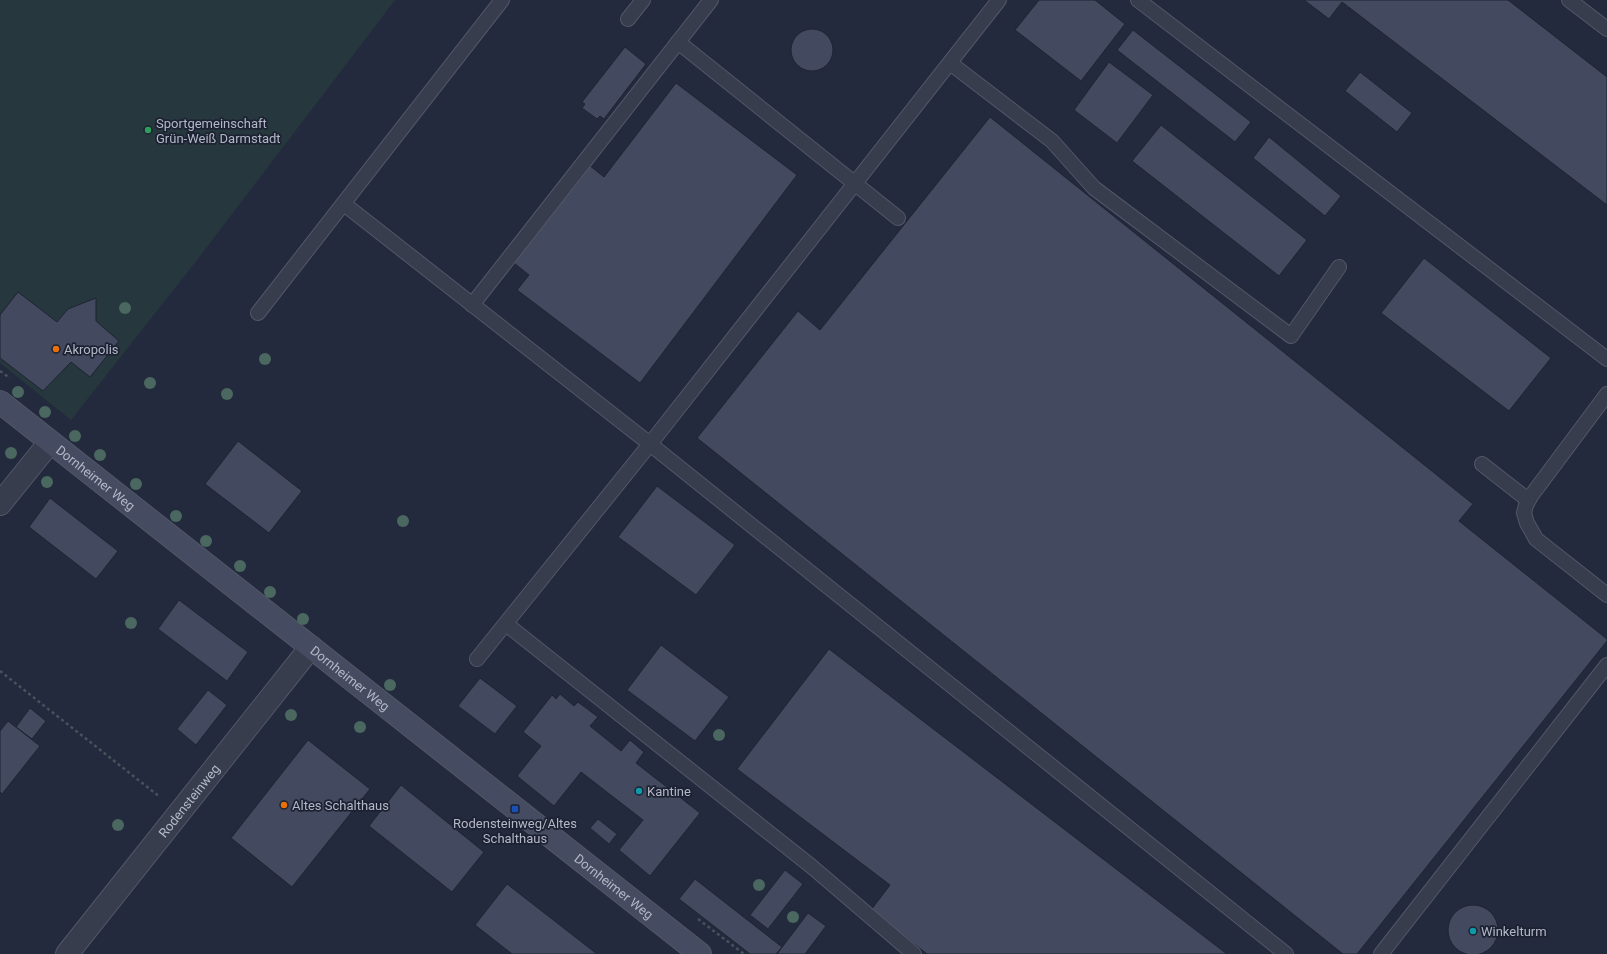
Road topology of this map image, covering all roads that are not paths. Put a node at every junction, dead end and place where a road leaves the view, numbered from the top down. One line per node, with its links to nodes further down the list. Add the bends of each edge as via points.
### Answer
1 (502, 0): 12 (lane)
2 (643, 0): 7 (lane)
3 (711, 0): 9 (lane)
4 (999, 0): 10 (lane)
5 (1138, 0): 17 (lane)
6 (1569, 0): 8 (lane)
7 (628, 19)
8 (1607, 29)
9 (678, 42): 11 (lane); 15 (lane)
10 (950, 63): 11 (lane); 14 (lane, via 1052,141 1094,188 1291,336)
11 (855, 183): 13 (lane); 21 (lane)
12 (344, 204): 15 (lane); 16 (lane)
13 (898, 218)
14 (1339, 267)
15 (472, 305): 21 (lane)
16 (258, 313)
17 (1607, 359)
18 (1607, 394): 23 (lane)
19 (0, 402): 20 (main road, Dornheimer Weg)
20 (50, 442): 24 (street); 27 (main road, Dornheimer Weg)
21 (650, 444): 26 (lane); 33 (lane)
22 (1482, 464): 23 (lane)
23 (1528, 500): 25 (lane, via 1524,513 1536,539)
24 (0, 504)
25 (1607, 595)
26 (506, 624): 28 (lane); 32 (lane, via 811,866)
27 (311, 647): 30 (street, Rodensteinweg); 31 (main road, Dornheimer Weg)
28 (477, 659)
29 (1607, 664): 34 (lane)
30 (67, 954)
31 (700, 954)
32 (914, 954)
33 (1285, 954)
34 (1381, 954)

